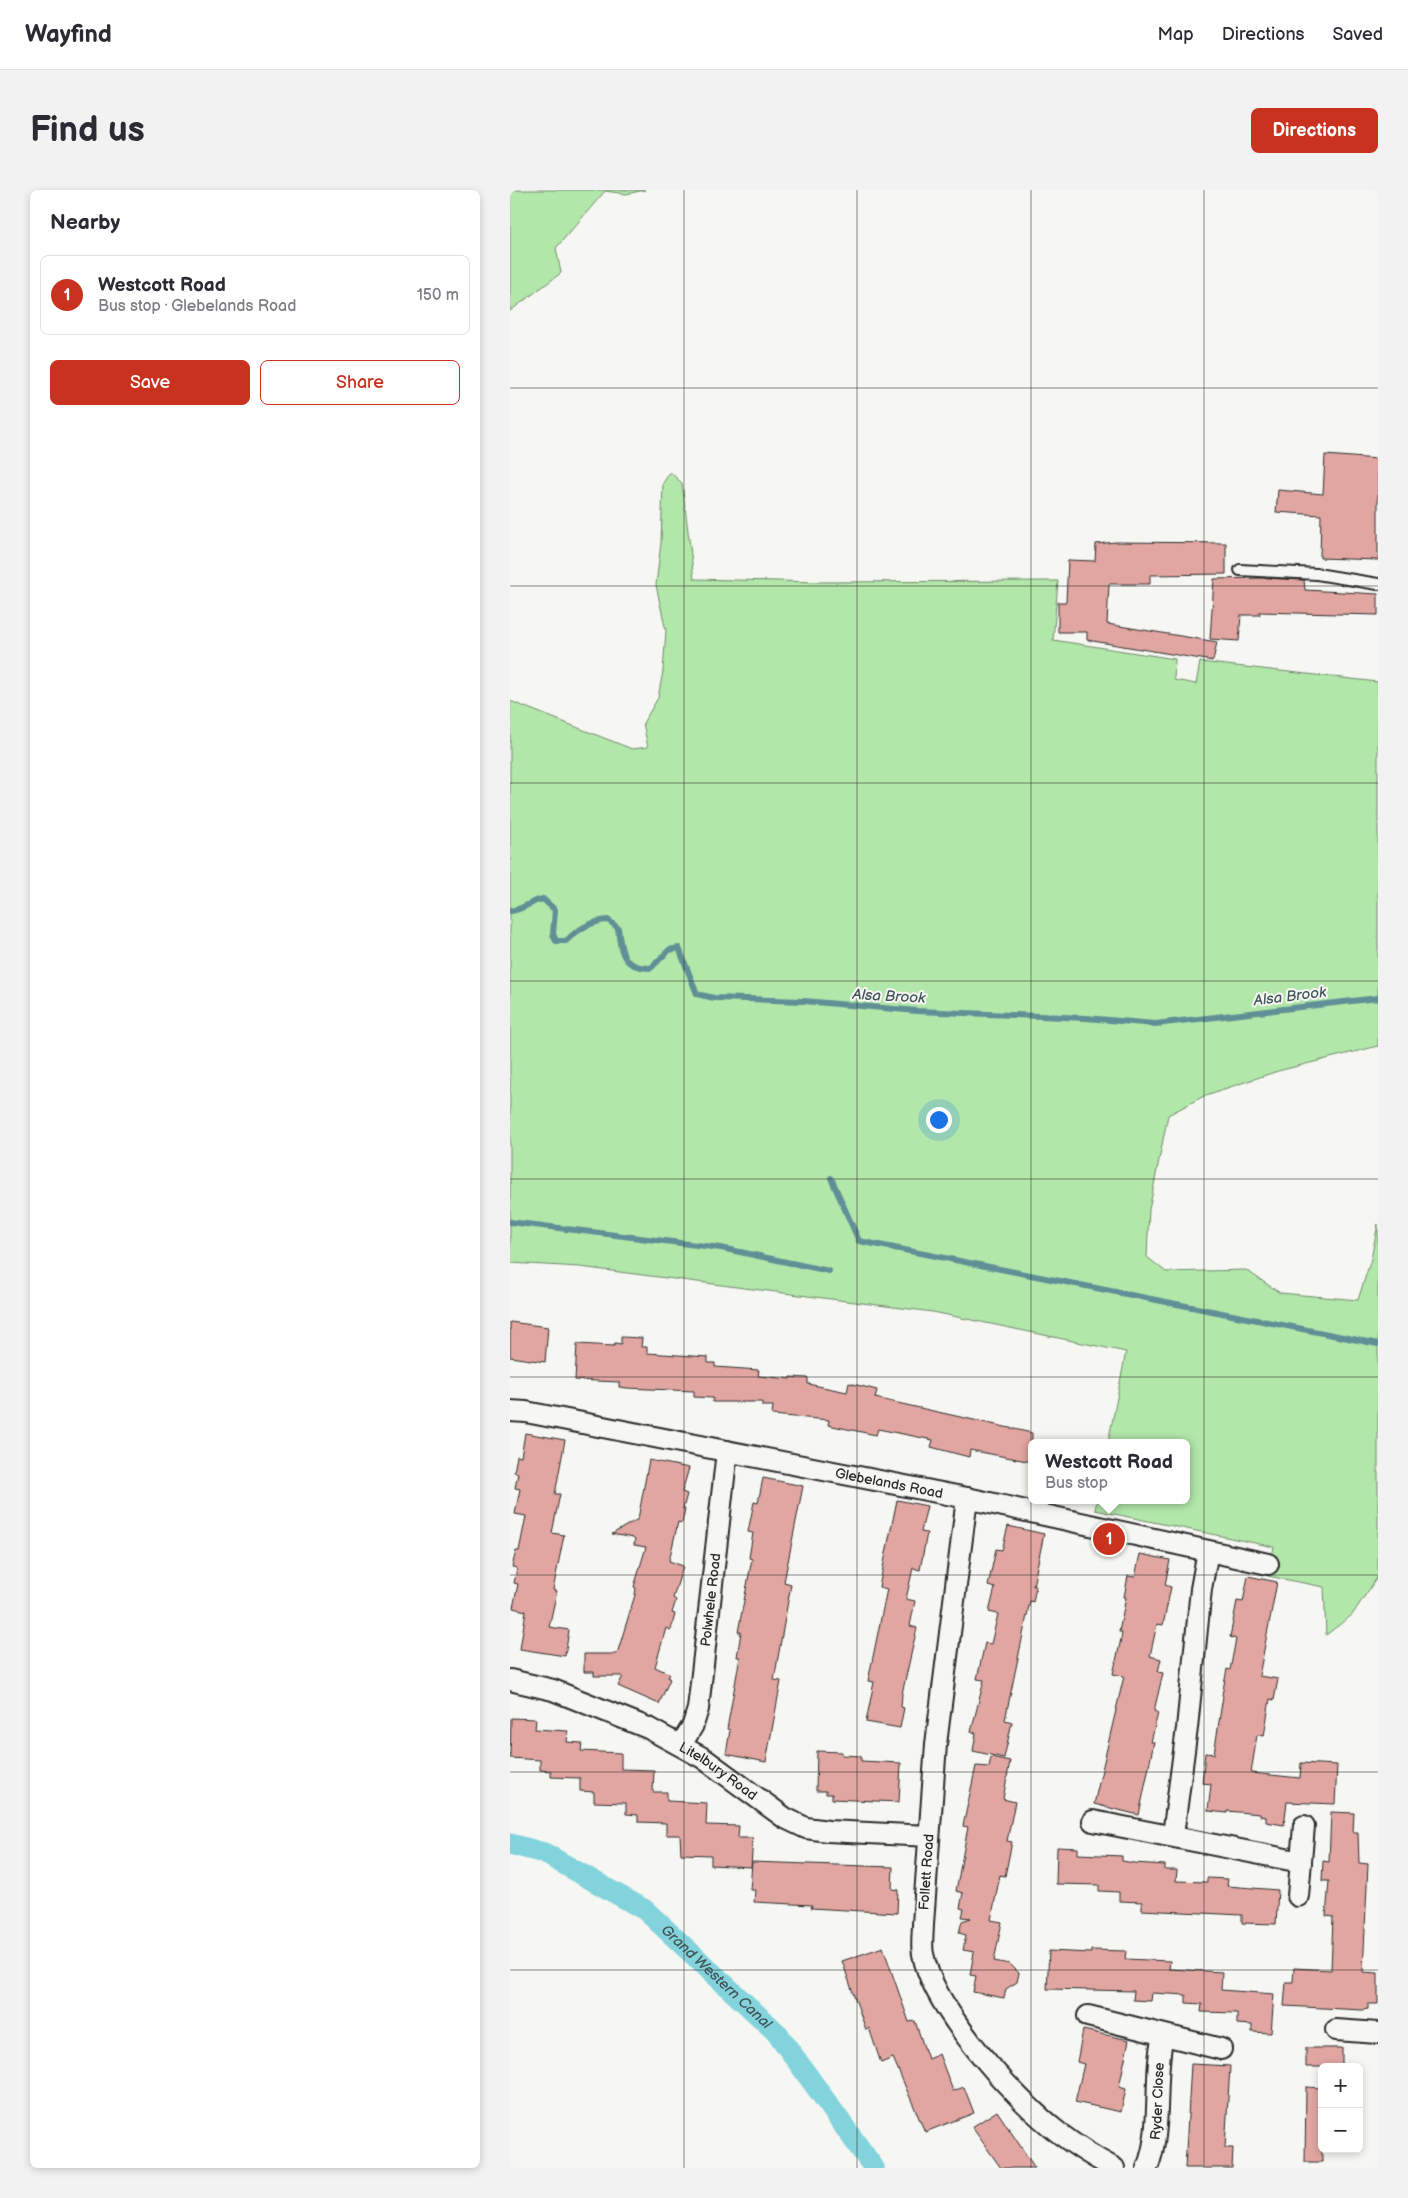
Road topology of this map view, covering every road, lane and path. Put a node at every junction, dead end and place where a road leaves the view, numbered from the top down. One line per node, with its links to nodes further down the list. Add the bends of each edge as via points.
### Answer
1 (1240, 570): 2 (lane, via 1317,574)
2 (1378, 584)
3 (510, 1411): 4 (street, Glebelands Road)
4 (726, 1450): 5 (street, Glebelands Road); 9 (street, Polwhele Road, via 698,1709)
5 (967, 1498): 6 (street, Glebelands Road); 13 (street, Follett Road, via 936,1744)
6 (1208, 1551): 7 (street, Glebelands Road); 12 (street)
7 (1268, 1564)
8 (510, 1680): 9 (street, Litelbury Road, via 553,1690 611,1711)
9 (681, 1745): 13 (street, Litelbury Road, via 785,1818 806,1828 828,1832)
10 (1093, 1821): 12 (street)
11 (1304, 1826): 14 (street)
12 (1173, 1835): 14 (street)
13 (928, 1836): 21 (street, Follett Road, via 922,1953 940,1999 999,2075 1032,2109 1059,2134)
14 (1301, 1862): 15 (street)
15 (1298, 1896)
16 (1088, 2016): 19 (street)
17 (1336, 2030): 18 (street)
18 (1378, 2033)
19 (1163, 2035): 20 (street); 22 (street, Ryder Close, via 1159,2052 1154,2138)
20 (1220, 2049)
21 (1114, 2168)
22 (1146, 2168)

